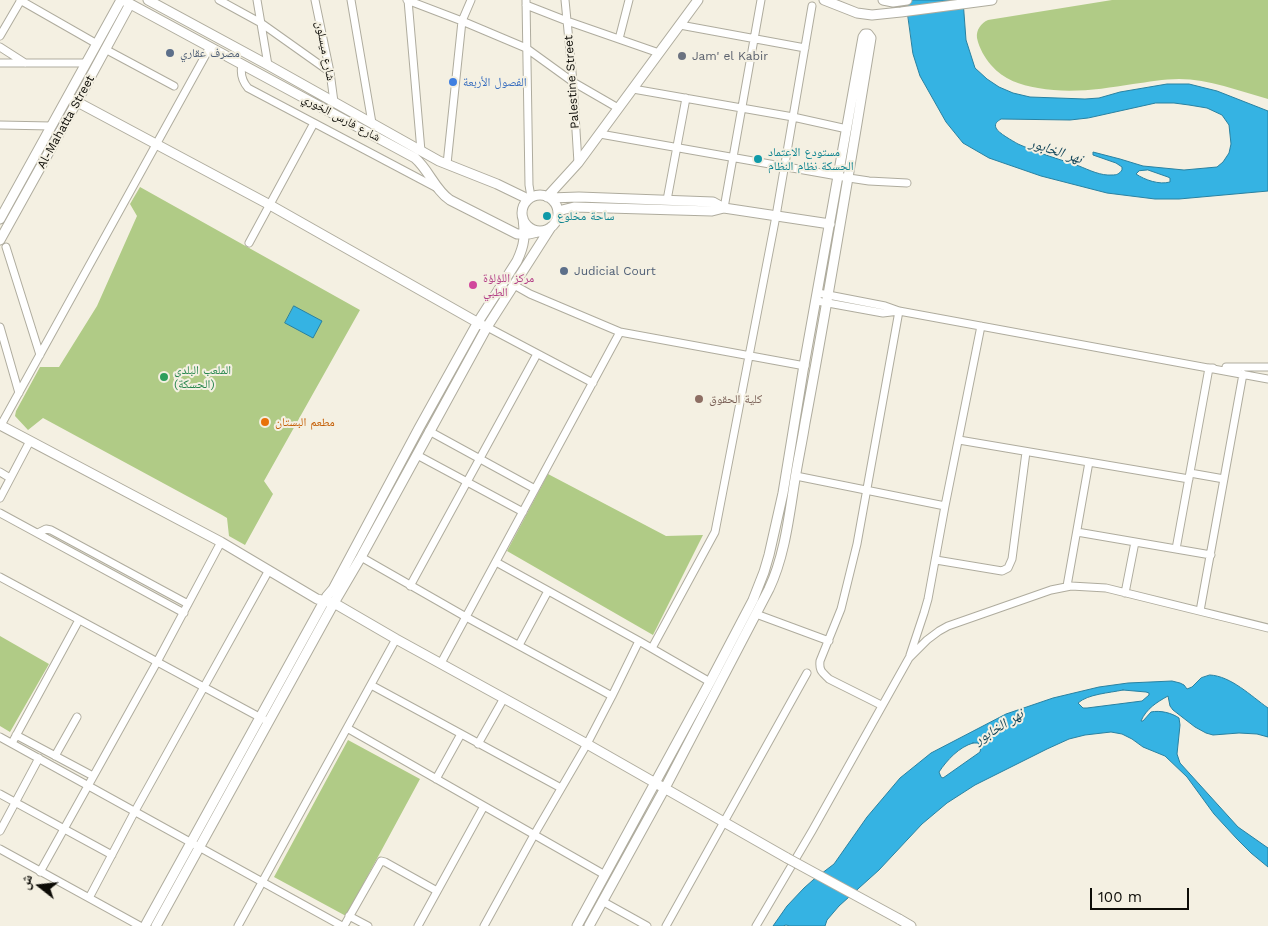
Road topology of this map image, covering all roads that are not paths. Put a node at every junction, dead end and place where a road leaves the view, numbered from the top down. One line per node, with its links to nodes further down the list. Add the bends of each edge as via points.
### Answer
1 (20, 0): 24 (street); 27 (street)
2 (148, 0): 38 (street)
3 (219, 0): 22 (street)
4 (257, 0): 22 (street)
5 (315, 0): 39 (street, شارع ميسلون)
6 (351, 0): 51 (street)
7 (408, 0): 20 (street); 58 (street)
8 (472, 0): 20 (street)
9 (566, 0): 21 (street, Palestine Street)
10 (629, 0): 25 (street)
11 (698, 0): 23 (street)
12 (761, 0): 26 (street)
13 (824, 0): 15 (street, via 865,14)
14 (883, 0): 17 (street)
15 (992, 0)
16 (125, 1): 27 (street, Al-Mahatta Street); 29 (street, شارع فارس الخوري); 32 (street, Al-Mahatta Street)
17 (903, 1)
18 (526, 2): 21 (street); 30 (street)
19 (812, 6): 31 (street)
20 (462, 21): 30 (street); 61 (street)
21 (567, 21): 25 (street); 40 (street, Palestine Street)
22 (261, 24): 38 (street); 39 (street)
23 (680, 25): 26 (street); 33 (street)
24 (0, 36)
25 (619, 39): 33 (street)
26 (754, 39): 31 (street); 48 (street)
27 (97, 44): 36 (street, Al-Mahatta Street)
28 (0, 47): 35 (street)
29 (210, 47): 37 (street, شارع فارس الخوري); 56 (street)
30 (526, 48): 40 (street); 68 (street)
31 (805, 48): 49 (street)
32 (106, 49): 41 (street); 45 (street, Al-Mahatta Street)
33 (659, 53): 42 (street)
34 (0, 63): 35 (street)
35 (25, 63): 36 (street)
36 (86, 63): 43 (street, Al-Mahatta Street)
37 (242, 65): 50 (street, via 242,76 248,88); 66 (street, شارع فارس الخوري, via 415,158)
38 (268, 65): 46 (street)
39 (330, 72): 46 (street, شارع ميسلون)
40 (573, 82): 47 (street); 60 (street, Palestine Street)
41 (174, 86)
42 (633, 89): 44 (street); 47 (street)
43 (68, 97): 45 (street); 53 (street, Al-Mahatta Street)
44 (686, 98): 48 (street); 57 (street)
45 (77, 102): 56 (street); 81 (street, Al-Mahatta Street)
46 (334, 102): 51 (street)
47 (618, 108): 55 (street)
48 (741, 108): 49 (street); 59 (street)
49 (793, 116): 54 (street); 62 (street)
50 (314, 123): 66 (street); 70 (street)
51 (372, 123): 58 (street)
52 (0, 125): 53 (street)
53 (51, 126): 75 (street, Al-Mahatta Street)
54 (847, 129): 63 (street); 64 (street, via 863,37 868,34 871,38)
55 (600, 134): 57 (street); 60 (street)
56 (156, 144): 70 (street); 93 (street)
57 (676, 147): 59 (street); 69 (street)
58 (421, 151): 61 (street)
59 (733, 157): 62 (street); 71 (street)
60 (578, 163): 67 (street)
61 (446, 164): 68 (street)
62 (784, 167): 63 (street); 73 (street)
63 (839, 176): 64 (street); 76 (street)
64 (849, 178): 65 (street); 85 (street)
65 (907, 182)
66 (440, 190): 78 (street, شارع فارس الخوري, via 450,200)
67 (548, 197): 68 (street, via 538,195); 69 (street); 72 (street)
68 (530, 198): 74 (street, via 523,208)
69 (667, 200): 71 (street, via 713,202)
70 (270, 205): 80 (street); 87 (street)
71 (724, 208): 72 (street, via 712,211 574,207); 73 (street)
72 (558, 211): 77 (street, via 556,220)
73 (776, 216): 76 (street); 94 (street)
74 (522, 218): 77 (street, via 536,231); 79 (street)
75 (0, 219)
76 (830, 224): 84 (street)
77 (547, 229): 79 (street, شارع فارس الخوري); 83 (street)
78 (514, 232): 79 (street, شارع فارس الخوري); 82 (street, via 518,244)
79 (525, 234): 82 (street)
80 (249, 243)
81 (3, 244): 93 (street)
82 (517, 261): 87 (street)
83 (514, 285): 90 (street); 91 (street)
84 (817, 297): 85 (street); 95 (street)
85 (828, 299): 86 (street, via 883,312); 111 (street)
86 (899, 311): 88 (street); 117 (street)
87 (478, 322): 90 (street); 137 (street)
88 (981, 326): 97 (street); 104 (street)
89 (0, 327): 101 (street)
90 (486, 327): 92 (street); 103 (street)
91 (620, 332): 94 (street); 100 (street)
92 (536, 354): 100 (street); 108 (street)
93 (40, 355): 101 (street)
94 (749, 356): 95 (street); 150 (street, via 716,532)
95 (805, 366): 156 (street, via 770,555)
96 (1268, 367): 97 (street)
97 (1209, 368): 98 (street); 112 (street)
98 (1243, 374): 99 (street); 114 (street)
99 (1268, 378)
100 (593, 383): 116 (street)
101 (19, 393): 102 (street)
102 (0, 425): 105 (street)
103 (430, 431): 107 (street); 108 (street)
104 (959, 440): 106 (street); 119 (street)
105 (30, 441): 113 (street); 124 (street)
106 (1026, 452): 109 (street); 129 (street, via 1012,559 1008,568 1002,571)
107 (417, 454): 115 (street); 128 (street)
108 (480, 458): 115 (street); 116 (street)
109 (1090, 462): 112 (street); 122 (street)
110 (0, 472): 113 (street)
111 (796, 476): 117 (street); 142 (street, via 779,562)
112 (1190, 476): 114 (street); 126 (street)
113 (10, 478): 118 (street)
114 (1224, 479): 127 (street)
115 (467, 482): 120 (street); 133 (street)
116 (535, 489): 120 (street)
117 (867, 490): 119 (street); 148 (street, via 845,592)
118 (0, 498)
119 (945, 506): 129 (street)
120 (523, 512): 130 (street)
121 (0, 513): 123 (street)
122 (1077, 532): 125 (street); 134 (street)
123 (38, 533): 139 (street, via 51,530); 141 (street)
124 (221, 542): 131 (street); 139 (street)
125 (1135, 542): 126 (street); 136 (street)
126 (1176, 549): 127 (street)
127 (1211, 555): 140 (street)
128 (361, 558): 133 (street); 138 (street)
129 (936, 560): 151 (street, via 924,613)
130 (496, 562): 135 (street); 143 (street)
131 (269, 570): 137 (street); 157 (street)
132 (0, 577): 144 (street)
133 (410, 586): 143 (street)
134 (1067, 586): 136 (street); 151 (street, via 948,626)
135 (548, 591): 147 (street); 149 (street)
136 (1125, 592): 140 (street)
137 (324, 601): 138 (street); 162 (street)
138 (334, 603): 146 (street); 163 (street)
139 (188, 604): 141 (street)
140 (1200, 611): 145 (street)
141 (184, 613): 152 (street)
142 (756, 614): 148 (street); 156 (street)
143 (466, 617): 149 (street); 153 (street)
144 (79, 620): 152 (street); 166 (street)
145 (1268, 628)
146 (396, 639): 153 (street); 155 (street)
147 (639, 641): 150 (street); 158 (street)
148 (829, 641): 160 (street, via 820,661 822,673)
149 (519, 645): 158 (street)
150 (652, 648): 156 (street)
151 (909, 658): 160 (street)
152 (157, 662): 157 (street); 173 (street)
153 (441, 663): 159 (street)
154 (807, 673): 183 (street)
155 (370, 685): 164 (street); 165 (street)
156 (714, 685): 175 (street); 178 (street)
157 (204, 687): 162 (street); 182 (street)
158 (612, 696): 170 (street)
159 (504, 698): 169 (street); 170 (street)
160 (881, 706): 209 (street)
161 (77, 717): 171 (street)
162 (260, 717): 163 (street); 187 (street)
163 (268, 722): 187 (street)
164 (347, 728): 174 (street); 192 (street)
165 (461, 734): 169 (street); 174 (street)
166 (16, 735): 168 (street); 171 (street)
167 (0, 736): 168 (street)
168 (12, 743): 172 (street)
169 (478, 744): 177 (street)
170 (587, 744): 175 (street); 177 (street)
171 (55, 756): 173 (street)
172 (39, 758): 176 (street); 180 (street)
173 (94, 776): 176 (street)
174 (436, 779): 181 (street)
175 (656, 783): 178 (street); 191 (street)
176 (88, 785): 182 (street); 184 (street)
177 (561, 788): 186 (street)
178 (665, 788): 183 (street); 195 (street)
179 (0, 794): 180 (street)
180 (15, 802): 184 (street); 185 (street)
181 (484, 806): 186 (street); 193 (street)
182 (135, 811): 187 (street); 189 (street)
183 (724, 821): 208 (street); 210 (street, bridge)
184 (64, 829): 189 (street); 190 (street)
185 (0, 831)
186 (534, 834): 191 (street); 204 (street)
187 (195, 845): 192 (street); 199 (street); 200 (street)
188 (0, 849): 190 (street)
189 (112, 855): 194 (street)
190 (40, 872): 194 (street)
191 (605, 875): 205 (street)
192 (262, 882): 197 (street); 201 (street)
193 (437, 891): 196 (street, via 381,861); 203 (street)
194 (89, 898): 198 (street)
195 (602, 902): 206 (street); 207 (street)
196 (350, 916): 201 (street); 202 (street)
197 (240, 925)
198 (140, 926)
199 (145, 926)
200 (156, 926)
201 (343, 926)
202 (368, 926)
203 (418, 926)
204 (484, 926)
205 (577, 926)
206 (589, 926)
207 (648, 926)
208 (666, 926)
209 (756, 926)
210 (911, 926)

